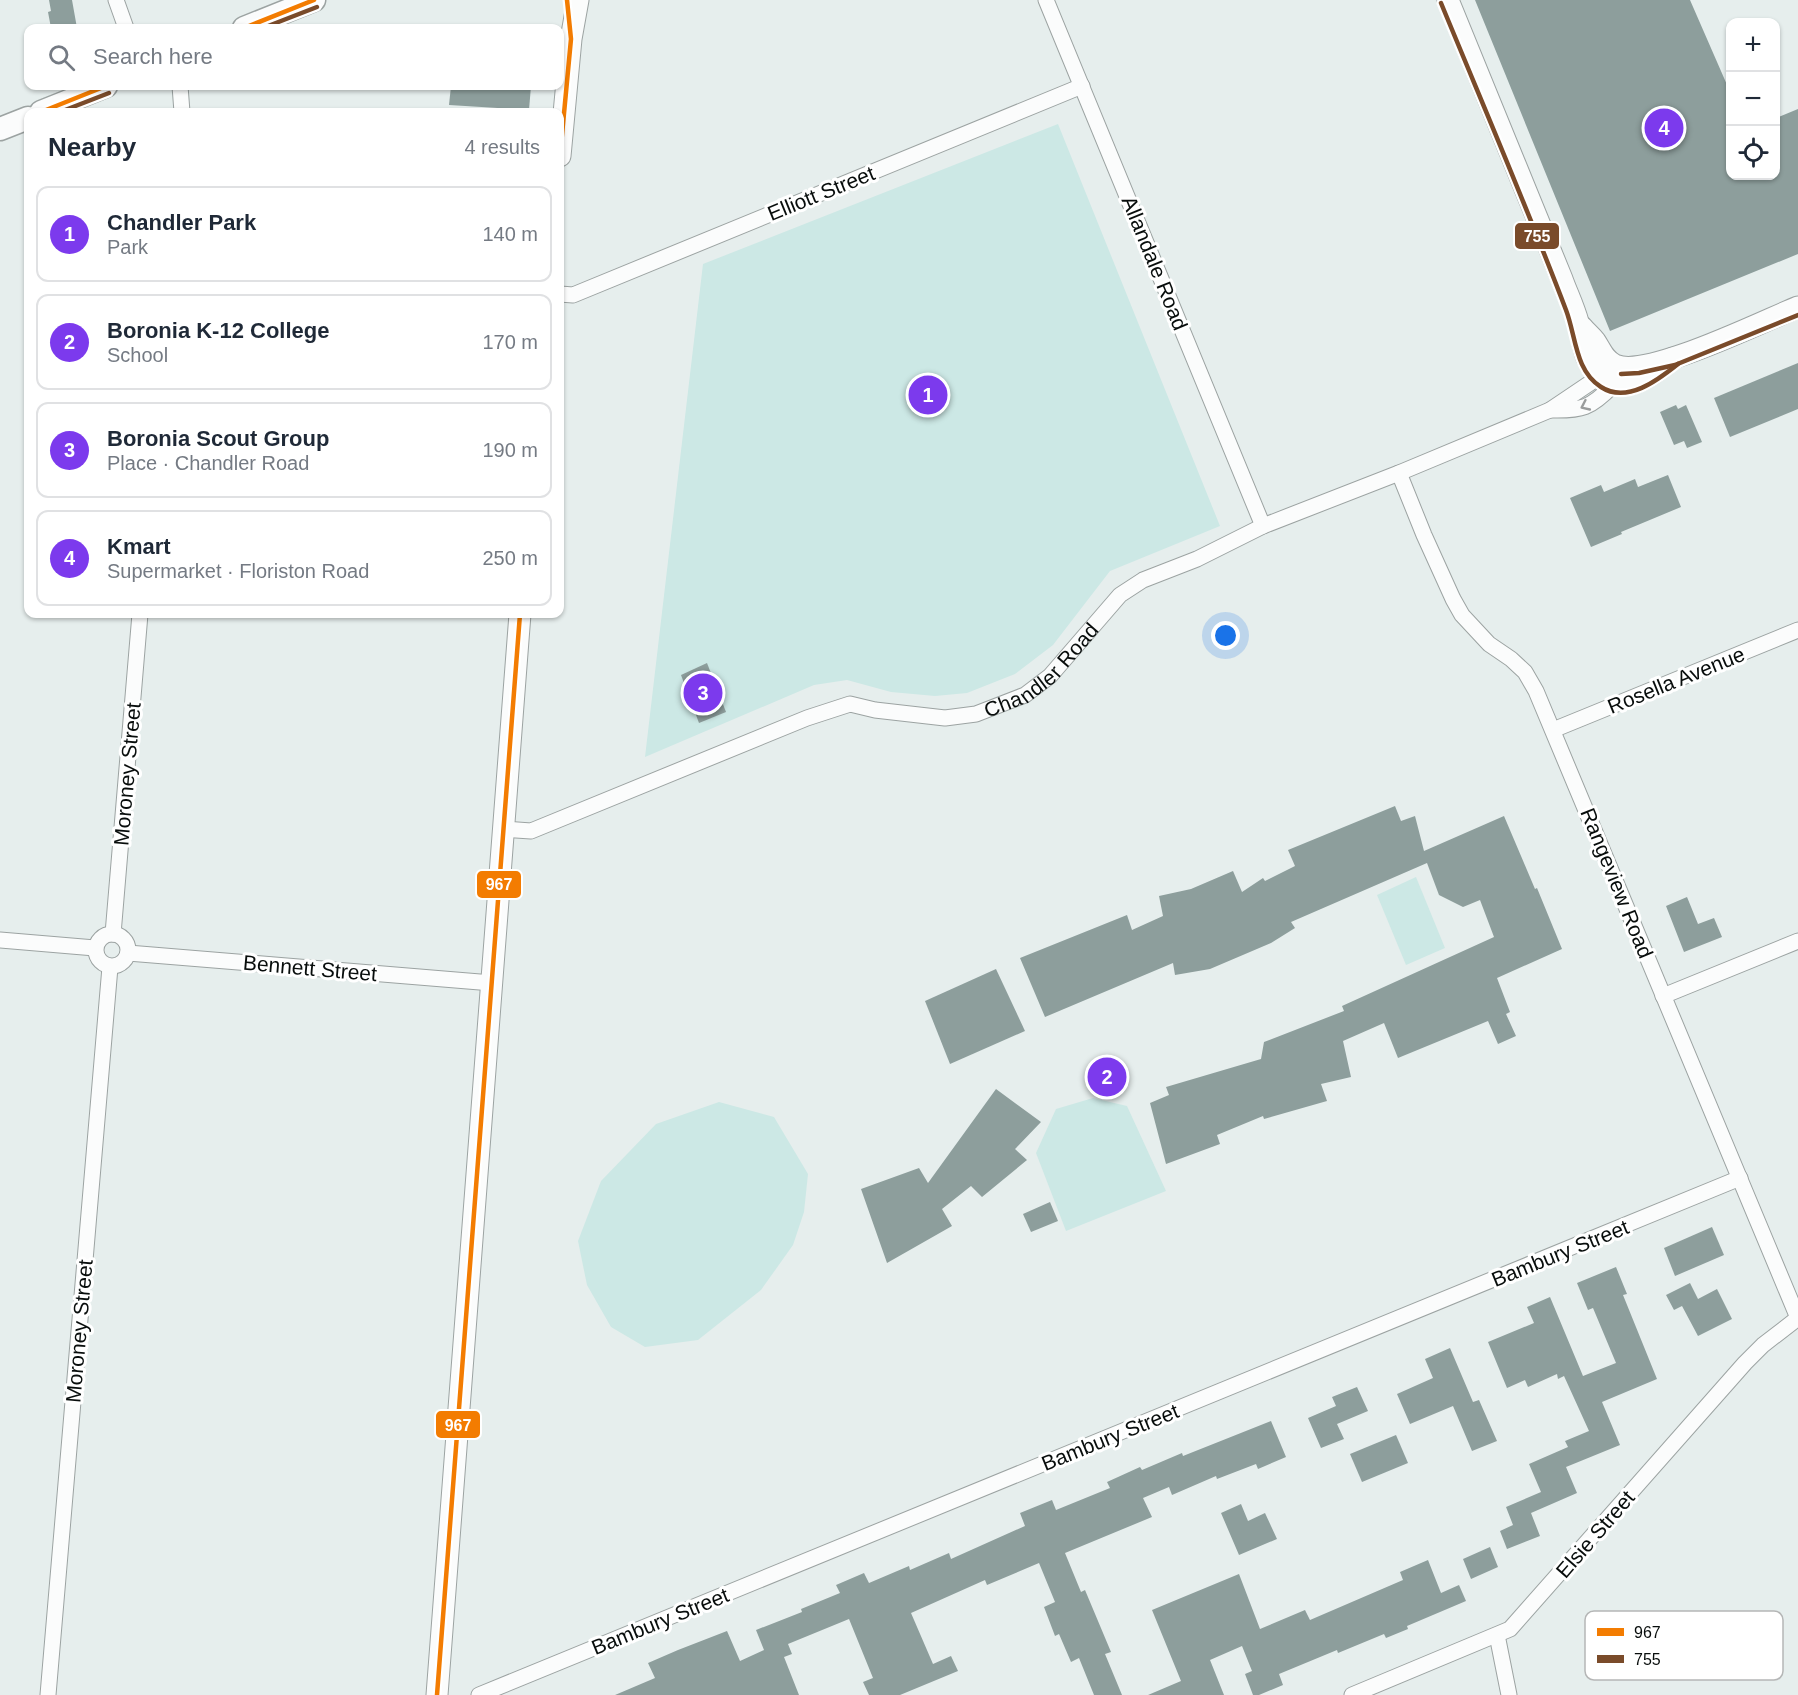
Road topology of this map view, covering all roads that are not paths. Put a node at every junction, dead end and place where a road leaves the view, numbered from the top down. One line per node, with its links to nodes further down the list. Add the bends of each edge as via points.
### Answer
1 (116, 0): 7 (street)
2 (314, 0): 8 (main road)
3 (567, 0): 9 (main road)
4 (578, 0): 9 (main road)
5 (1046, 0): 10 (street, Allandale Road)
6 (1448, 0): 20 (main road, via 1580,325 1604,356)
7 (125, 24)
8 (254, 24)
9 (571, 39): 15 (main road)
10 (1082, 86): 18 (street, Elliott Street, via 573,295); 22 (street, Allandale Road)
11 (96, 90): 13 (main road)
12 (180, 90): 14 (street)
13 (51, 108)
14 (182, 108)
15 (564, 113)
16 (24, 120): 17 (main road)
17 (0, 129)
18 (564, 294)
19 (1798, 307): 20 (main road, via 1673,358)
20 (1610, 376): 21 (street, Chandler Road, via 1601,398 1589,405 1574,411 1550,410)
21 (1399, 473): 22 (street, Chandler Road); 26 (street, Rangeview Road, via 1462,615 1489,644 1525,672)
22 (1263, 526): 27 (street, Chandler Road, via 1197,559 1143,580 1120,595 1050,676 1025,695 1005,703 976,714 945,718 850,704 531,831)
23 (140, 618): 28 (street, Moroney Street)
24 (520, 618): 27 (main road)
25 (1798, 630): 26 (street, Rosella Avenue)
26 (1553, 730): 35 (street, Rangeview Road)
27 (503, 829): 34 (main road)
28 (113, 934): 31 (street, via 102,938); 32 (street, via 125,940)
29 (0, 940): 31 (street)
30 (1798, 941): 35 (street)
31 (95, 948): 33 (street, via 99,960)
32 (128, 953): 33 (street, via 122,963); 34 (street, Bennett Street)
33 (110, 967): 39 (street, Moroney Street)
34 (492, 983): 40 (main road)
35 (1664, 996): 36 (street, Rangeview Road)
36 (1740, 1178): 37 (street, Rangeview Road); 41 (street, Bambury Street)
37 (1798, 1318): 38 (street, Elsie Street, via 1745,1363 1527,1612 1510,1629)
38 (1497, 1635): 42 (street, Elsie Street); 43 (street)
39 (48, 1695)
40 (437, 1695)
41 (479, 1695)
42 (1352, 1695)
43 (1509, 1695)

